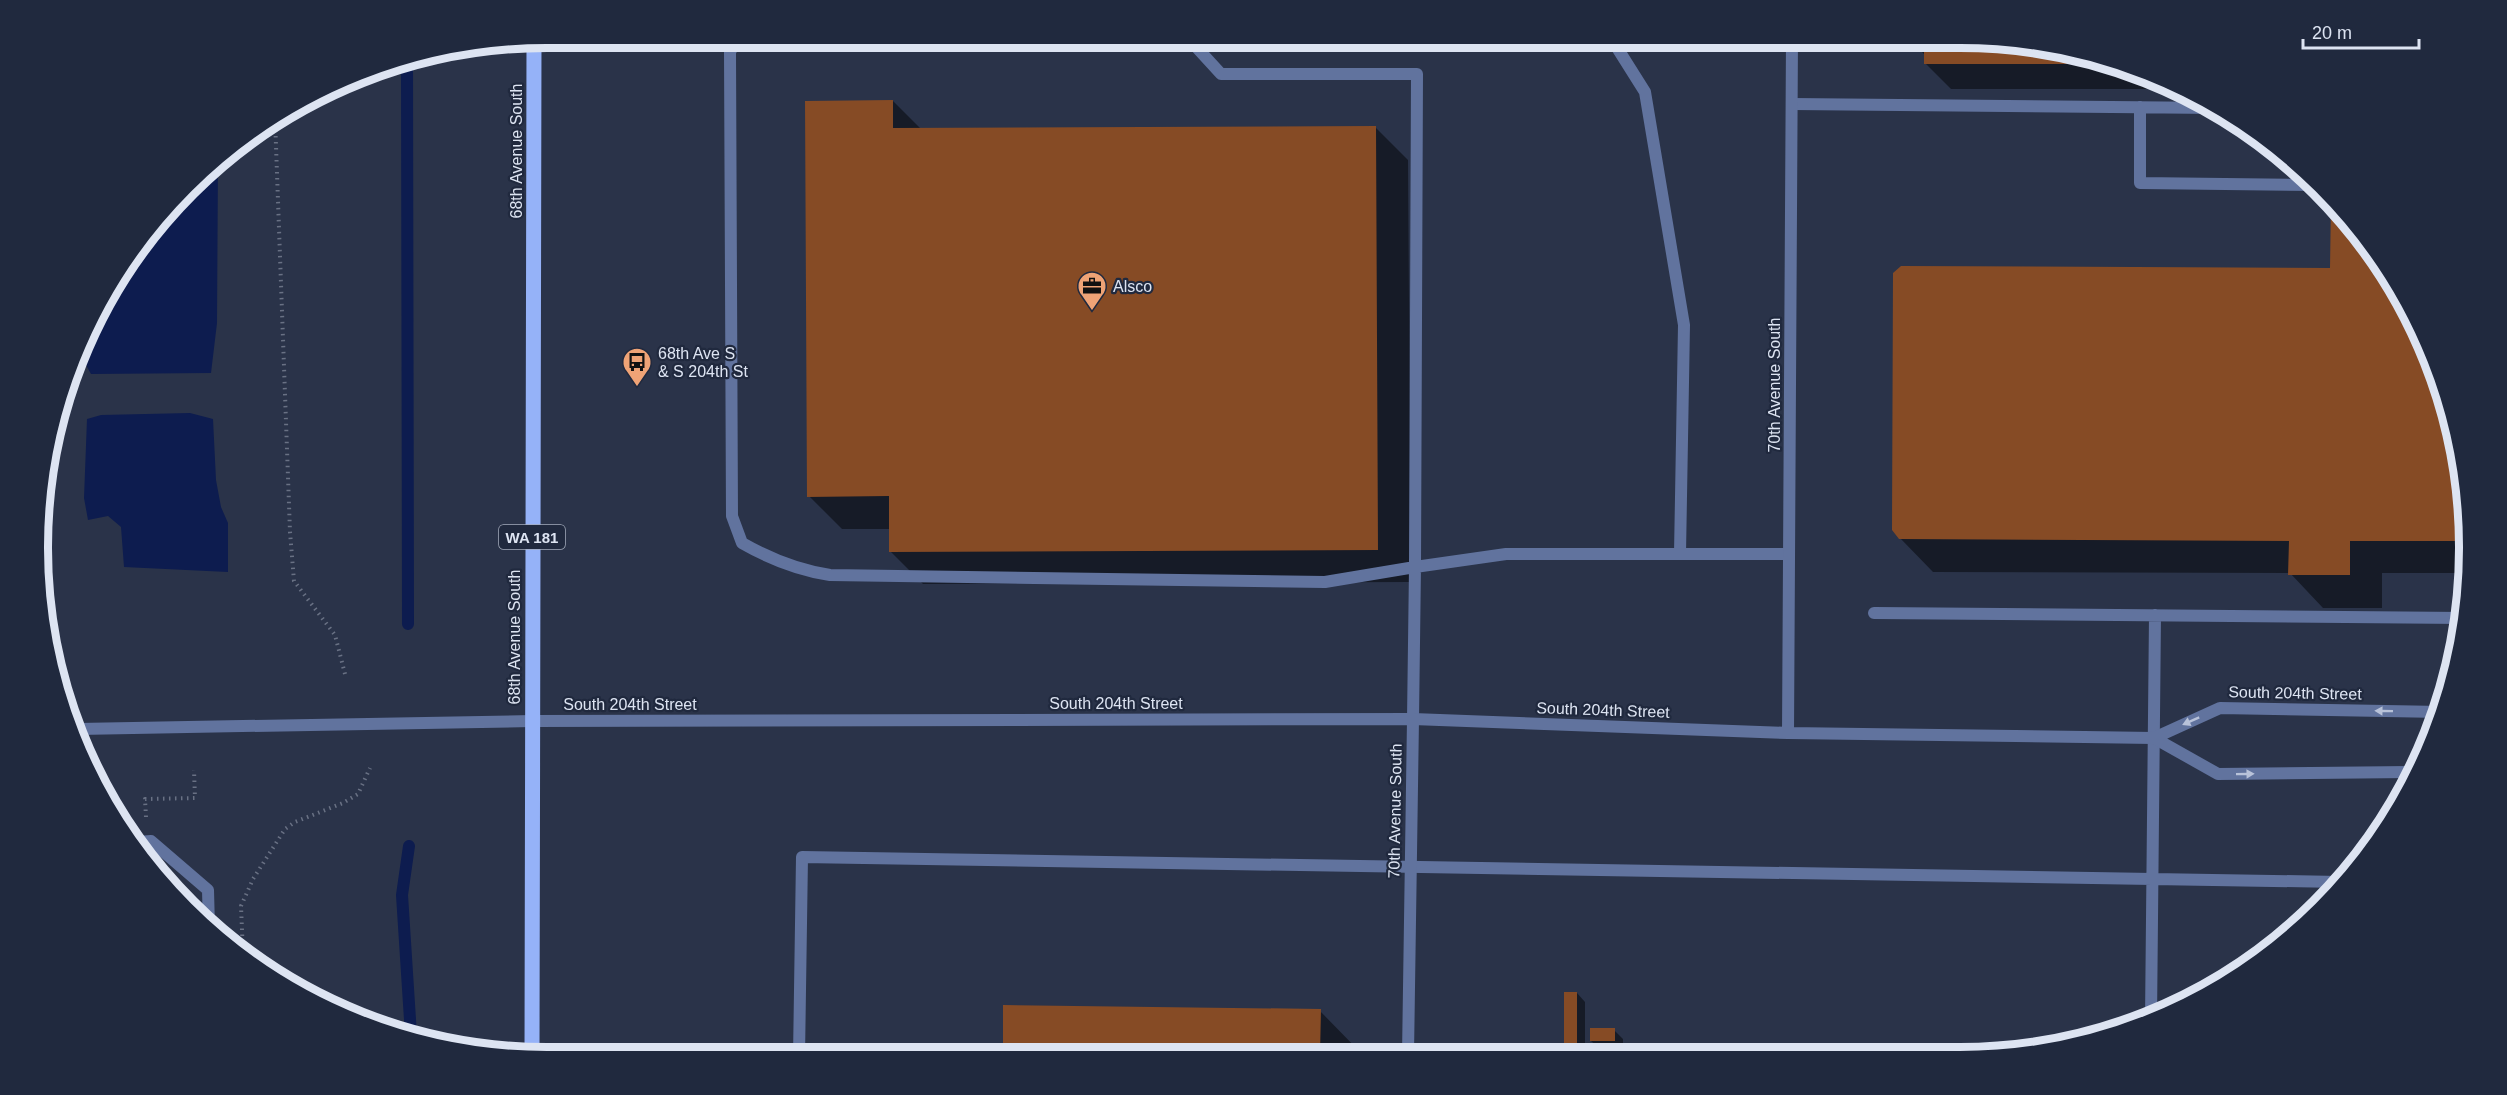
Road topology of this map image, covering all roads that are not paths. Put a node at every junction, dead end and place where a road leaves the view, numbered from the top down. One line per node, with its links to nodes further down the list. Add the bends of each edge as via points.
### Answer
1 (534, 48): 18 (main road, 68th Avenue South / WA 181)
2 (732, 48): 12 (street, via 732,516 742,543 801,570 830,575 1325,582)
3 (1197, 48): 12 (street, 70th Avenue South, via 1221,74 1417,74)
4 (1617, 48): 10 (street, via 1645,92 1684,326)
5 (1792, 48): 6 (street, 70th Avenue South)
6 (1792, 104): 7 (street); 11 (street, 70th Avenue South)
7 (2140, 107): 8 (street); 9 (street, via 2140,183)
8 (2195, 108)
9 (2303, 185)
10 (1680, 554): 11 (street); 12 (street, via 1506,554)
11 (1789, 554): 20 (street, 70th Avenue South)
12 (1415, 567): 17 (street, 70th Avenue South)
13 (1874, 613): 14 (street)
14 (2155, 615): 15 (street); 21 (street)
15 (2454, 618)
16 (2431, 712): 21 (street, South 204th Street, one-way to 21, via 2220,708)
17 (1413, 719): 18 (street, South 204th Street); 20 (street, South 204th Street); 24 (street, 70th Avenue South)
18 (532, 721): 19 (street, South 204th Street); 29 (main road, 68th Avenue South / WA 181)
19 (82, 729)
20 (1788, 733): 21 (street, South 204th Street)
21 (2154, 738): 22 (street, South 204th Street, one-way to 22, via 2218,774); 25 (street)
22 (2405, 772)
23 (144, 842): 27 (street, via 152,842 208,890)
24 (1411, 868): 25 (street); 30 (street, via 802,857); 31 (street, 70th Avenue South)
25 (2153, 879): 26 (street); 28 (street)
26 (2331, 882)
27 (209, 914)
28 (2151, 1009)
29 (532, 1047)
30 (799, 1047)
31 (1408, 1047)

